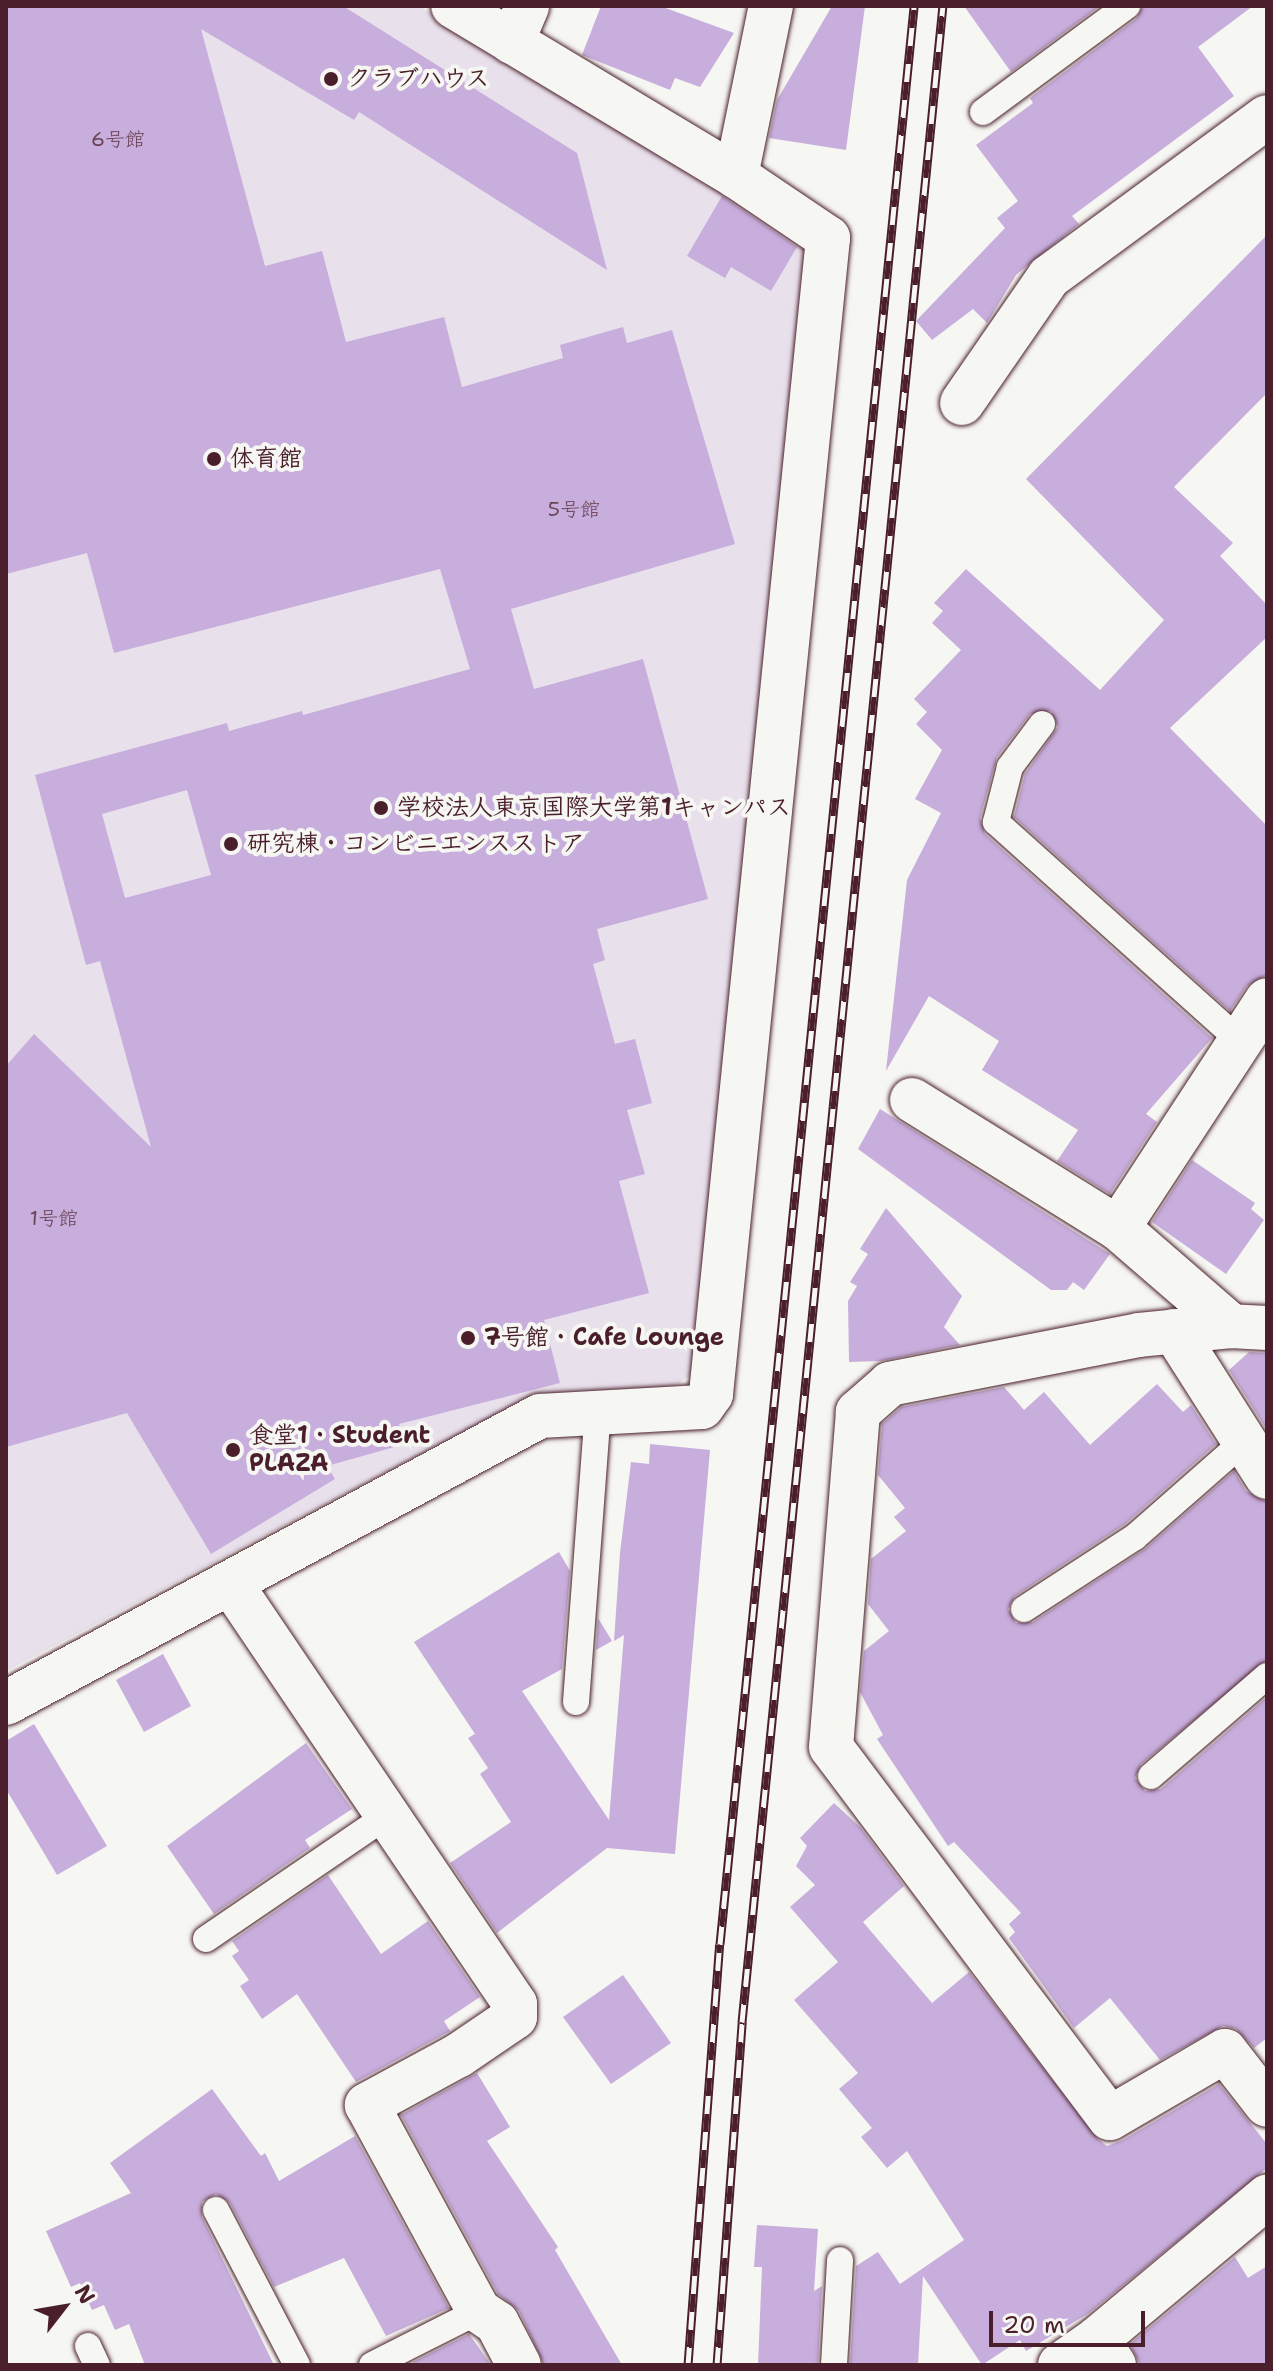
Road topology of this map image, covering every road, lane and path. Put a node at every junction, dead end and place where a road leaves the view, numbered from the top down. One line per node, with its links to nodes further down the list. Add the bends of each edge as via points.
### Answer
1 (453, 6): 4 (street)
2 (771, 6): 7 (street)
3 (1127, 6): 5 (lane)
4 (520, 24): 7 (street)
5 (983, 112)
6 (1267, 117): 8 (street, via 1049,277)
7 (736, 176): 16 (street, via 828,238 711,1394 702,1407)
8 (962, 403)
9 (1042, 724): 11 (lane, via 1010,767 996,822)
10 (1267, 1000): 11 (street)
11 (1239, 1040): 13 (street)
12 (912, 1100): 13 (street)
13 (1118, 1228): 14 (street)
14 (1249, 1327): 15 (street)
15 (1174, 1331): 17 (street); 26 (street, via 890,1384 858,1412 831,1747 1110,2118 1225,2051)
16 (598, 1412): 18 (street, via 540,1416); 21 (lane)
17 (1255, 1459): 19 (lane)
18 (231, 1584): 22 (street); 24 (street)
19 (1024, 1609)
20 (1267, 1676): 23 (lane)
21 (576, 1702)
22 (6, 1703)
23 (1151, 1776)
24 (386, 1816): 25 (lane); 30 (street, via 515,2004 515,2017 504,2025 367,2105)
25 (206, 1939)
26 (1267, 2105)
27 (1267, 2197): 31 (street)
28 (216, 2210): 32 (lane)
29 (840, 2260): 35 (lane)
30 (479, 2311): 33 (lane); 34 (street, via 497,2323)
31 (1106, 2352): 36 (street)
32 (297, 2365)
33 (372, 2365)
34 (519, 2365)
35 (834, 2365)
36 (1060, 2365)

